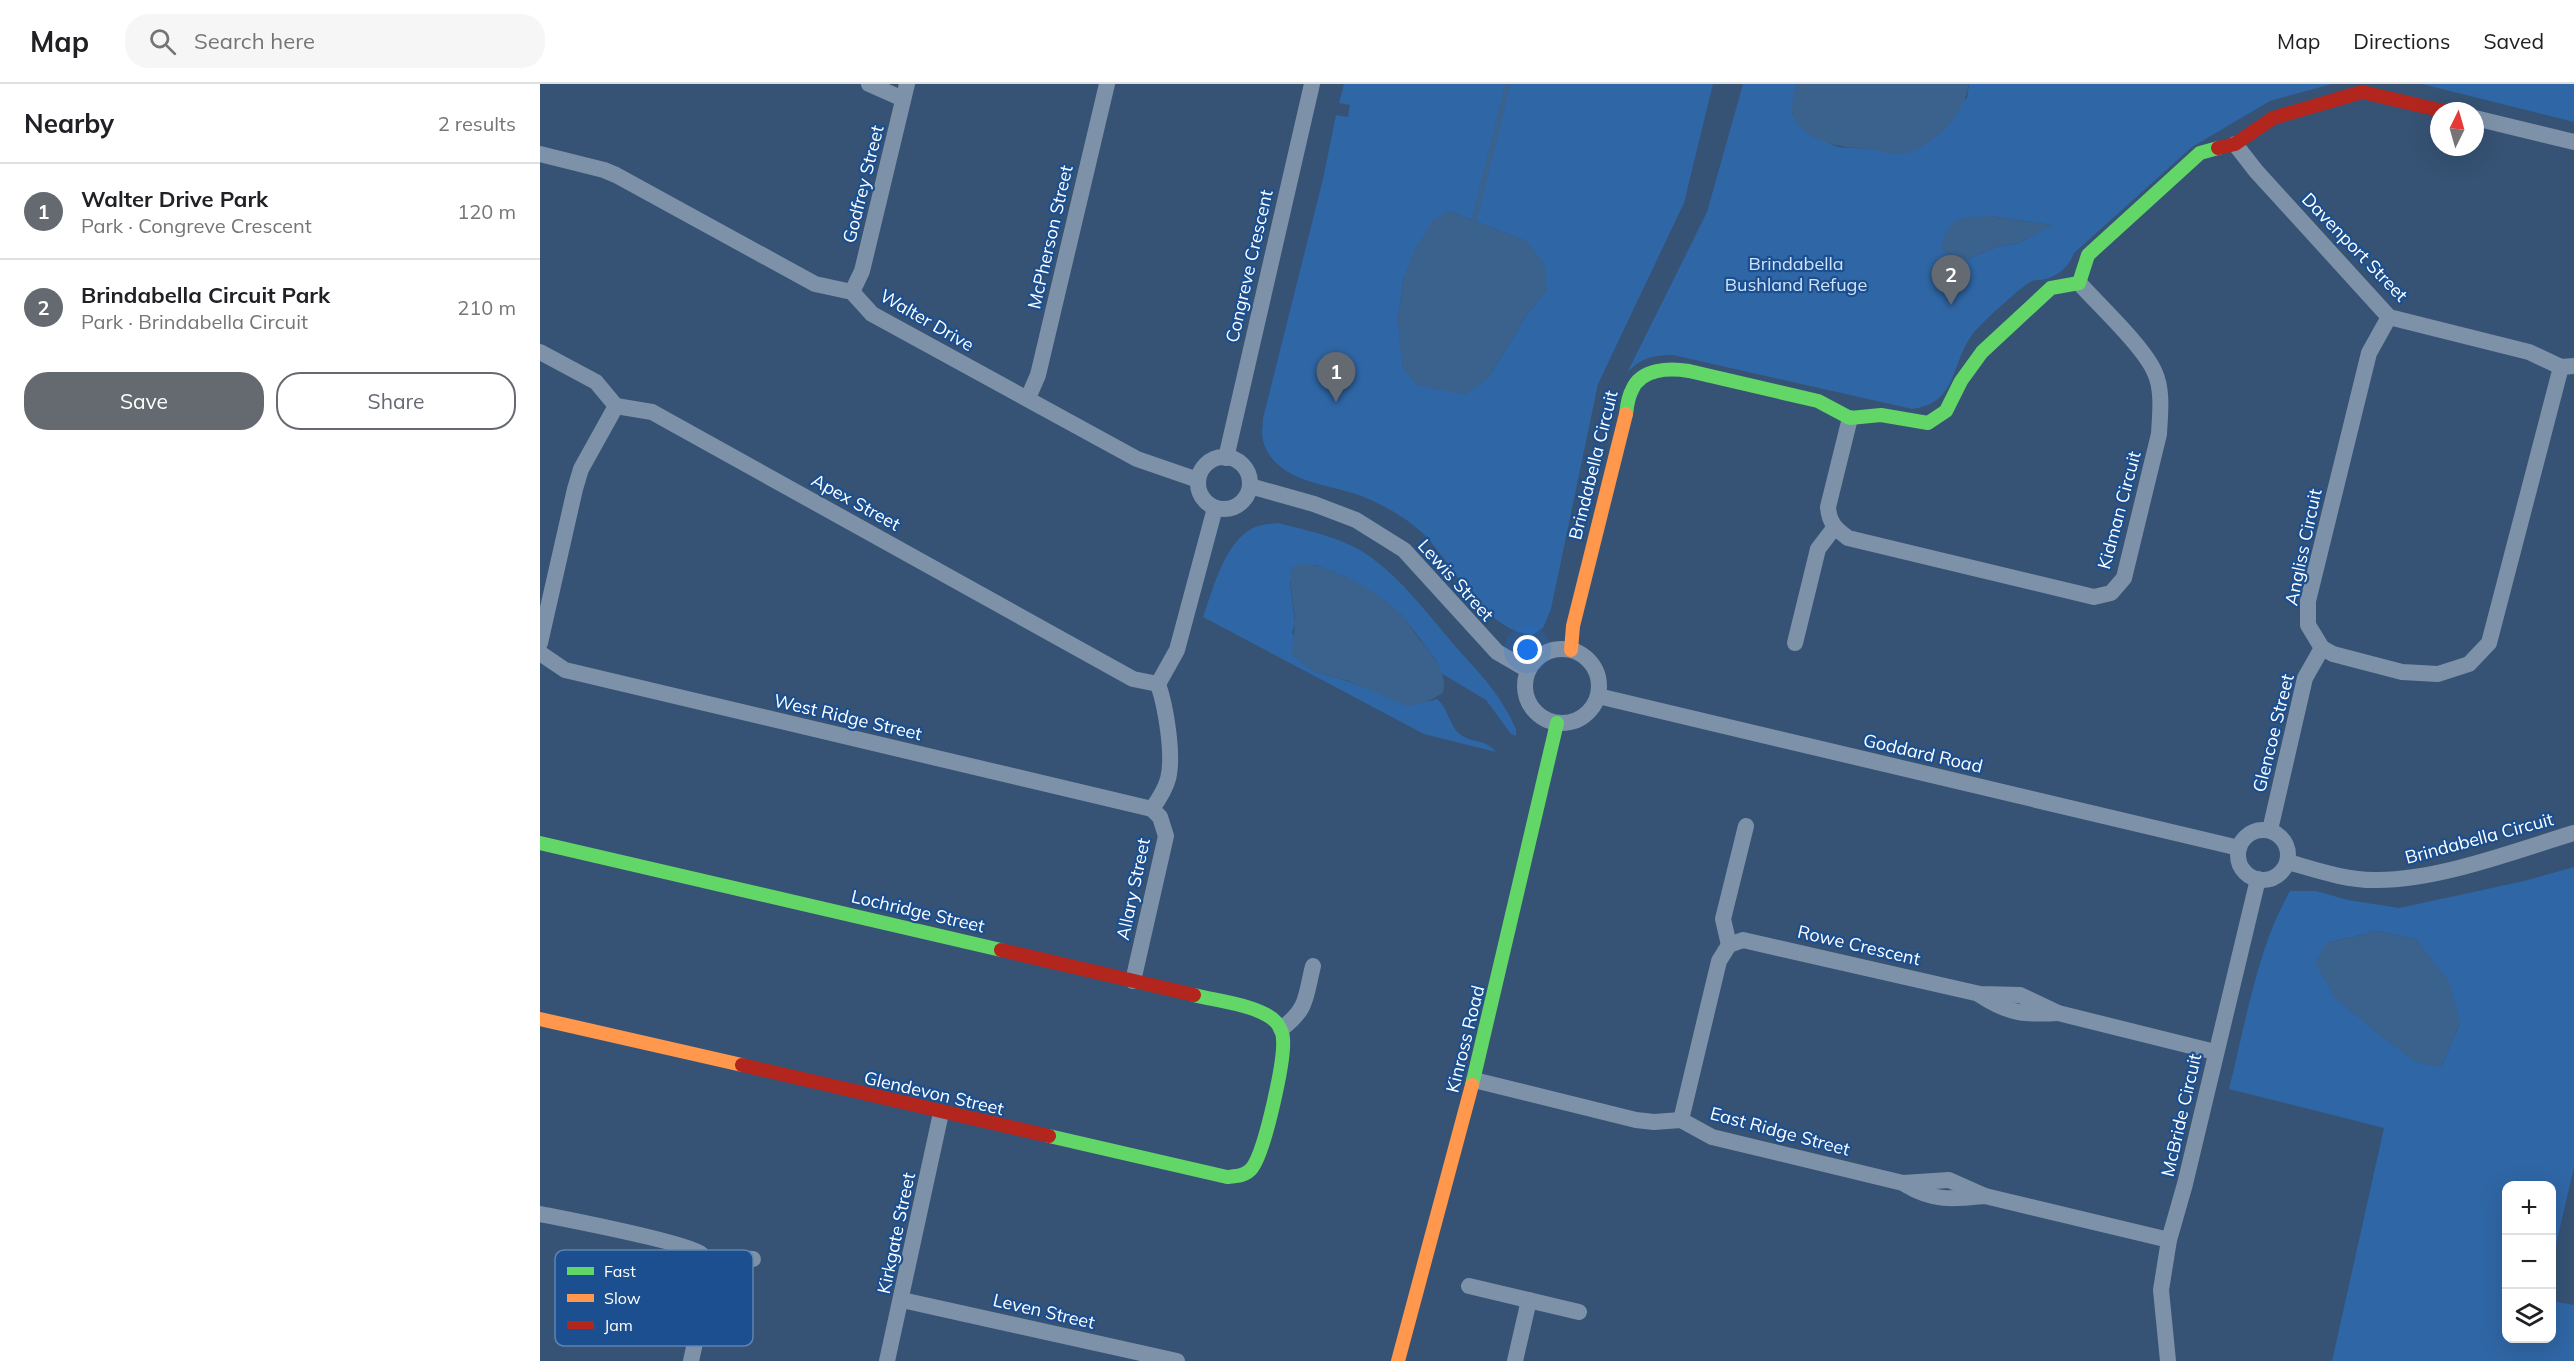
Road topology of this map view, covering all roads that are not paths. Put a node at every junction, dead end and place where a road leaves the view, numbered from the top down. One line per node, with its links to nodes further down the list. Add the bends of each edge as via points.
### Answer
1 (869, 84): 4 (street)
2 (1107, 84): 15 (street, McPherson Street, via 1038,375)
3 (1312, 84): 18 (street, Congreve Crescent)
4 (905, 92): 11 (street, Godfrey Street, via 862,271)
5 (2430, 108): 8 (street, via 2362,92 2273,118)
6 (2484, 120): 7 (street)
7 (2574, 142)
8 (2235, 144): 10 (street, via 2200,153 2088,255); 12 (street, Davenport Street)
9 (540, 154): 11 (street, Walter Drive, via 603,170 814,284)
10 (2079, 283): 17 (street, via 2051,288 1982,352 1946,411 1928,423 1881,415); 22 (street, Kidman Circuit, via 2150,364 2156,374 2161,410 2159,434 2124,578 2111,593 2094,597 1848,538)
11 (852, 292): 15 (street, Walter Drive, via 872,314)
12 (2389, 317): 14 (street, Davenport Street, via 2529,352); 25 (street, Angliss Circuit, via 2369,352 2308,601 2308,625)
13 (540, 352): 16 (street, via 596,382)
14 (2567, 367): 25 (street, via 2489,643 2469,664 2438,674 2402,672)
15 (1028, 398): 19 (street, Walter Drive, via 1137,459)
16 (616, 406): 23 (street, via 578,479); 29 (street, Apex Street, via 652,412 1133,679)
17 (1850, 418): 22 (street, via 1828,507); 26 (street, Brindabella Circuit, via 1818,401 1672,368 1648,373 1639,380 1632,388)
18 (1226, 458): 19 (street, via 1212,459); 20 (street, via 1243,465)
19 (1198, 480): 21 (street, via 1200,495)
20 (1250, 486): 21 (street, via 1236,506); 28 (street, Lewis Street, via 1356,520 1404,550 1497,652)
21 (1215, 508): 29 (street, via 1177,650)
22 (1834, 528): 24 (street, via 1816,555)
23 (540, 643)
24 (1795, 643)
25 (2322, 648): 34 (street, Glencoe Street, via 2305,678)
26 (1570, 650): 28 (street, via 1546,653); 30 (street, via 1591,663 1597,673)
27 (540, 654): 32 (street, West Ridge Street, via 565,670)
28 (1528, 670): 31 (street, via 1525,681 1529,704)
29 (1158, 684): 32 (street, via 1168,720 1168,777)
30 (1598, 696): 31 (street, via 1587,714 1578,720); 37 (street, Goddard Road)
31 (1557, 723): 46 (street, Kinross Road)
32 (1152, 809): 42 (street, Allary Street, via 1160,817 1166,836)
33 (1746, 826): 40 (street, via 1723,919)
34 (2270, 830): 37 (street, via 2250,833); 38 (street, via 2288,848)
35 (2574, 833): 38 (street, Brindabella Circuit, via 2413,878 2375,880)
36 (540, 843): 42 (street, Lochridge Street)
37 (2239, 848): 39 (street, via 2239,862 2246,873)
38 (2288, 862): 39 (street, via 2276,876)
39 (2258, 879): 45 (street, McBride Circuit)
40 (1729, 945): 45 (street, Rowe Crescent, via 1750,940 1980,994 2020,995 2058,1013); 48 (street, via 1719,961)
41 (1313, 966): 44 (street, via 1302,1009)
42 (1133, 981): 44 (street, Lochridge Street, via 1256,1010 1268,1015)
43 (540, 1019): 47 (street, Glendevon Street)
44 (1281, 1029): 47 (street, Glendevon Street, via 1284,1049 1258,1160 1243,1176 1227,1178)
45 (2215, 1052): 50 (street, McBride Circuit)
46 (1474, 1080): 48 (street, via 1636,1119); 60 (street, Kinross Road)
47 (941, 1113): 53 (street, Kirkgate Street)
48 (1681, 1120): 50 (street, East Ridge Street, via 1712,1137 1903,1183 1949,1180 1985,1196)
49 (540, 1214): 51 (street)
50 (2169, 1240): 62 (street, McBride Circuit, via 2161,1290)
51 (694, 1250)
52 (1469, 1286): 54 (street)
53 (902, 1299): 58 (street, Kirkgate Street); 59 (street, Leven Street)
54 (1528, 1300): 55 (street); 61 (street)
55 (1579, 1312)
56 (695, 1346): 57 (street)
57 (692, 1361)
58 (887, 1361)
59 (1177, 1361)
60 (1398, 1361)
61 (1515, 1361)
62 (2168, 1361)

